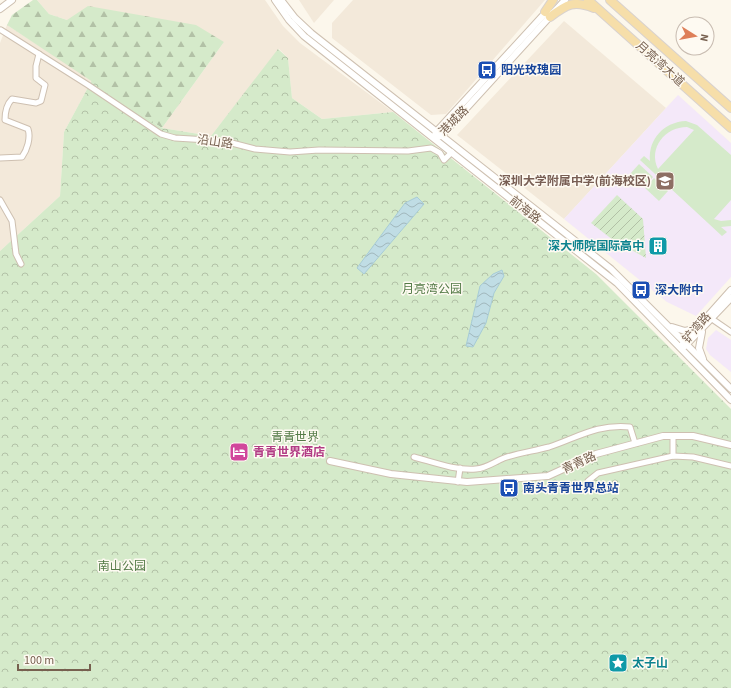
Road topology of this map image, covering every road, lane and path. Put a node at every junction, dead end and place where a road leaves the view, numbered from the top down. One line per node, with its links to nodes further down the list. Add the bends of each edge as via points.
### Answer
1 (12, 0): 9 (street)
2 (275, 0): 17 (street, 前海路, via 304,36)
3 (281, 0): 16 (street, 前海路, via 311,33)
4 (553, 0): 11 (main road)
5 (556, 0): 11 (street, 港城路)
6 (565, 0): 11 (street, 港城路)
7 (588, 0): 10 (main road, 月亮湾大道)
8 (612, 2): 14 (main road, 月亮湾大道)
9 (0, 9)
10 (604, 14): 11 (main road, via 586,5 572,3); 15 (main road, 月亮湾大道)
11 (547, 15): 16 (street, 港城路)
12 (1, 30): 13 (street, 沿山路)
13 (39, 54): 18 (street, 沿山路, via 146,125 168,136 224,141 255,149 290,152 408,151 432,148 440,153 444,160); 19 (street, via 36,78 45,89 41,101 36,103 12,99 5,114 5,120 28,129 30,134 26,152 22,157)
14 (731, 108)
15 (731, 128)
16 (439, 134): 17 (street, 港城路); 25 (street, 前海路, via 611,269)
17 (434, 138): 18 (street, 前海路)
18 (452, 152): 30 (street, 前海路, via 617,283)
19 (0, 158)
20 (0, 200): 21 (street, via 12,221 16,254)
21 (21, 264)
22 (731, 290): 27 (street, 铲湾路)
23 (731, 298): 24 (street, 铲湾路)
24 (712, 319): 26 (street, 铲湾路); 28 (street)
25 (668, 325): 27 (street, via 685,331); 29 (street, 前海路)
26 (704, 327): 29 (street, 铲湾路); 31 (street, via 699,348)
27 (695, 328): 29 (street, 铲湾路)
28 (731, 332)
29 (686, 343): 30 (street, 铲湾路); 31 (street, 前海路)
30 (680, 348): 33 (street, 前海路)
31 (705, 362): 32 (street, 前海路)
32 (731, 389)
33 (731, 400)
34 (673, 436): 35 (street, 青青路); 36 (street, 青青路, via 693,436); 38 (street)
35 (635, 443): 41 (street, via 630,427 602,427 537,450 505,458 487,467); 43 (street, 青青路, via 596,454 548,476)
36 (731, 445)
37 (414, 456): 41 (street)
38 (673, 456): 40 (street, via 693,457); 42 (street, via 598,473)
39 (330, 461): 43 (street, 青青路, via 391,474)
40 (731, 466)
41 (460, 468): 43 (street)
42 (588, 481)
43 (458, 482)

